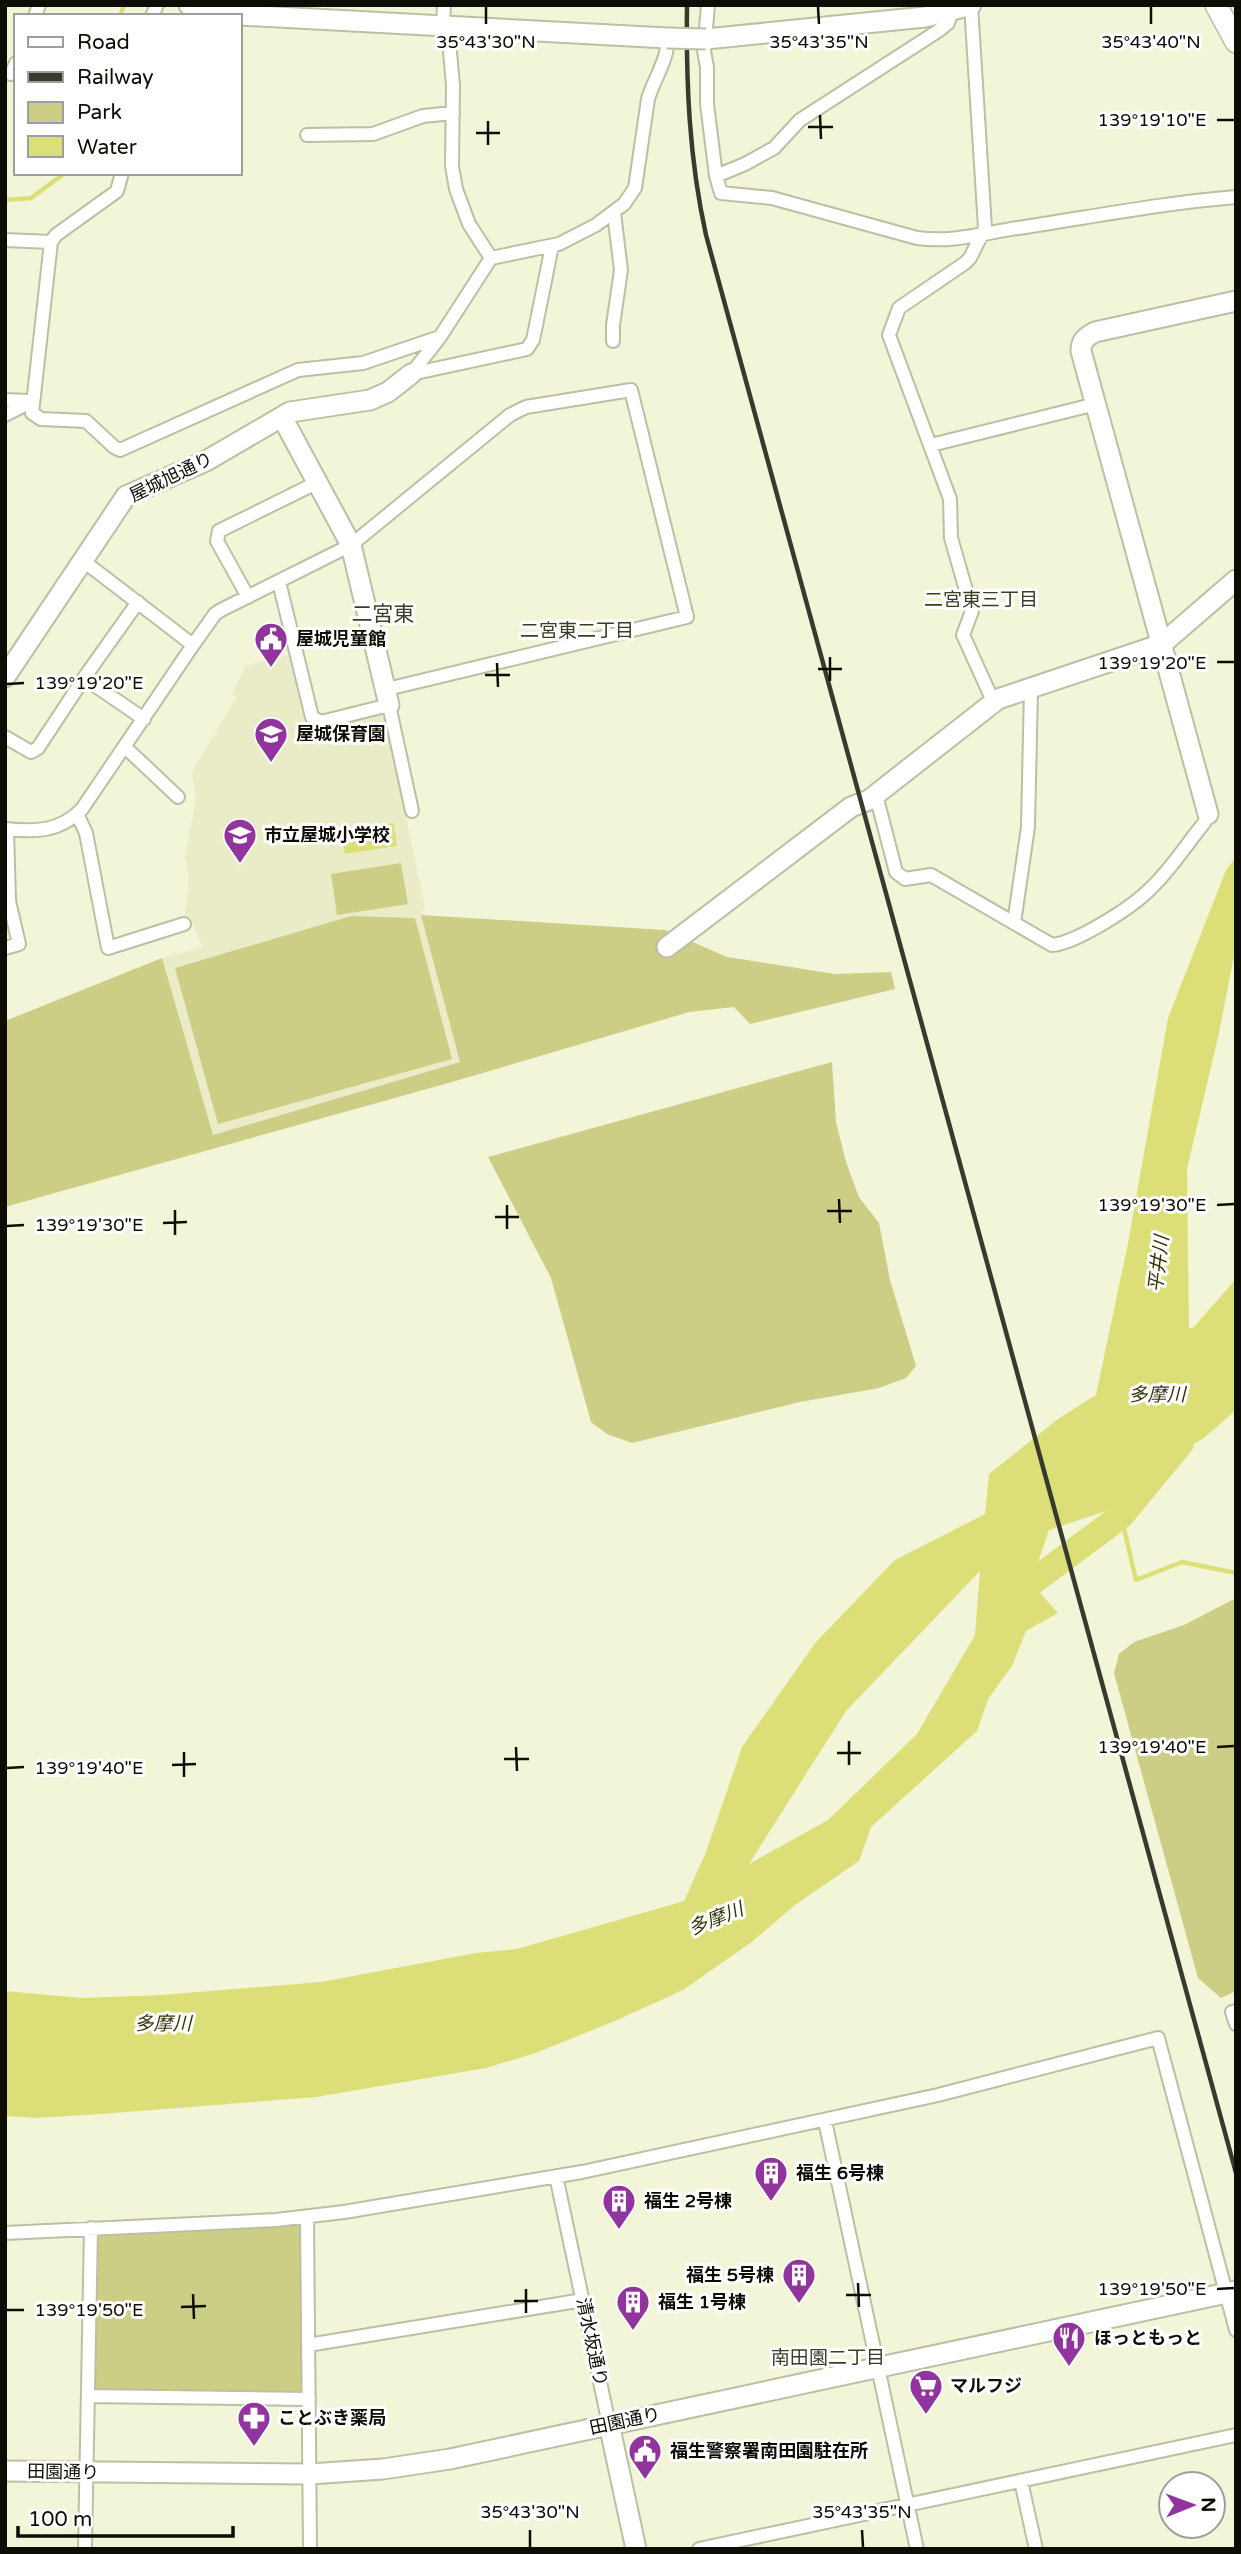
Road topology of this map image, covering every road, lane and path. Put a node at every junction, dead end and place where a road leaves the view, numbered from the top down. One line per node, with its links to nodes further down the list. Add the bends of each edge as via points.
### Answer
1 (189, 5): 6 (street)
2 (444, 5): 8 (street)
3 (708, 5): 10 (street)
4 (1216, 5): 11 (main road)
5 (956, 7): 10 (street, via 925,17); 15 (street, via 948,23 800,120 774,148); 18 (street)
6 (234, 14)
7 (242, 15): 8 (street)
8 (443, 26): 9 (street); 12 (street, via 449,41)
9 (667, 38): 10 (street, bridge); 17 (street, via 668,50 648,99 635,188)
10 (706, 39): 15 (street, via 707,104)
11 (1236, 41)
12 (453, 113): 13 (street, via 423,116 373,134); 22 (street, via 456,188 469,224)
13 (307, 135)
14 (121, 175): 20 (street, via 117,191)
15 (716, 176): 18 (street, via 721,193 772,198 918,238 953,240)
16 (1236, 197): 18 (street, via 1158,204)
17 (614, 213): 21 (street); 25 (street, via 621,270)
18 (983, 233): 32 (street, via 965,263 899,308 889,335)
19 (5, 240): 20 (street)
20 (51, 242): 28 (street)
21 (552, 246): 22 (street); 26 (street, via 533,340 527,349)
22 (491, 258): 24 (street)
23 (1236, 301): 29 (street, via 1086,337 1081,351)
24 (440, 337): 26 (street); 28 (street, via 363,363 298,370 120,450 86,421 41,419 32,413)
25 (613, 341)
26 (411, 374): 31 (street, 屋城旭通り, via 370,400)
27 (5, 400): 28 (street)
28 (33, 401): 30 (street)
29 (1096, 404): 32 (street); 40 (street)
30 (5, 415)
31 (282, 417): 33 (street); 35 (street, 屋城旭通り, via 206,461 126,496)
32 (931, 445): 46 (street, via 950,499 951,538 972,611 963,635)
33 (318, 482): 34 (street); 38 (street, via 219,531 217,541)
34 (351, 545): 37 (street); 45 (street); 45 (street, via 510,415 526,407 631,390 687,617)
35 (82, 560): 39 (street); 42 (street, 屋城旭通り)
36 (1236, 580): 40 (street)
37 (279, 582): 38 (street); 45 (street, via 312,717 321,722)
38 (248, 597): 41 (street, via 215,614)
39 (138, 602): 41 (street); 43 (street)
40 (1162, 644): 44 (street); 54 (street)
41 (193, 645): 47 (street)
42 (5, 677)
43 (84, 678): 47 (street); 48 (street, via 38,748 31,752)
44 (1031, 688): 46 (street); 56 (street, via 1028,827)
45 (388, 697): 52 (street)
46 (993, 701): 50 (street)
47 (144, 719): 49 (street)
48 (5, 737)
49 (125, 747): 51 (street); 53 (street)
50 (876, 794): 56 (street, via 896,873 905,879 931,875); 58 (street, via 850,807)
51 (178, 797)
52 (412, 811)
53 (77, 814): 55 (street, via 48,830); 57 (street, via 86,833 108,947)
54 (1208, 814): 56 (street, via 1149,891 1097,927 1052,946)
55 (6, 829): 59 (street, via 9,901 19,944)
56 (1014, 923)
57 (184, 924)
58 (667, 947)
59 (5, 948)
60 (1236, 2011): 61 (street)
61 (1236, 2024)
62 (825, 2121): 63 (street); 67 (street, via 1158,2038); 71 (street)
63 (556, 2176): 64 (street); 68 (street, 清水坂通り)
64 (307, 2217): 65 (street); 70 (street)
65 (91, 2228): 66 (street); 72 (street)
66 (5, 2233)
67 (1231, 2292): 69 (street); 71 (street, 田園通り)
68 (583, 2300): 70 (street); 74 (street, 清水坂通り)
69 (1236, 2330)
70 (308, 2345): 73 (street)
71 (878, 2368): 74 (street, 田園通り); 80 (street)
72 (88, 2396): 73 (street); 77 (street)
73 (309, 2399): 78 (street)
74 (609, 2424): 78 (street, 田園通り, via 450,2459); 83 (street, 清水坂通り)
75 (1236, 2435): 79 (street)
76 (5, 2471): 77 (street, 田園通り)
77 (87, 2473): 78 (street, 田園通り); 81 (street)
78 (310, 2474): 82 (street)
79 (1021, 2481): 80 (street); 86 (street)
80 (908, 2504): 84 (street); 85 (street)
81 (85, 2549)
82 (310, 2549)
83 (636, 2549)
84 (699, 2549)
85 (917, 2549)
86 (1036, 2549)

